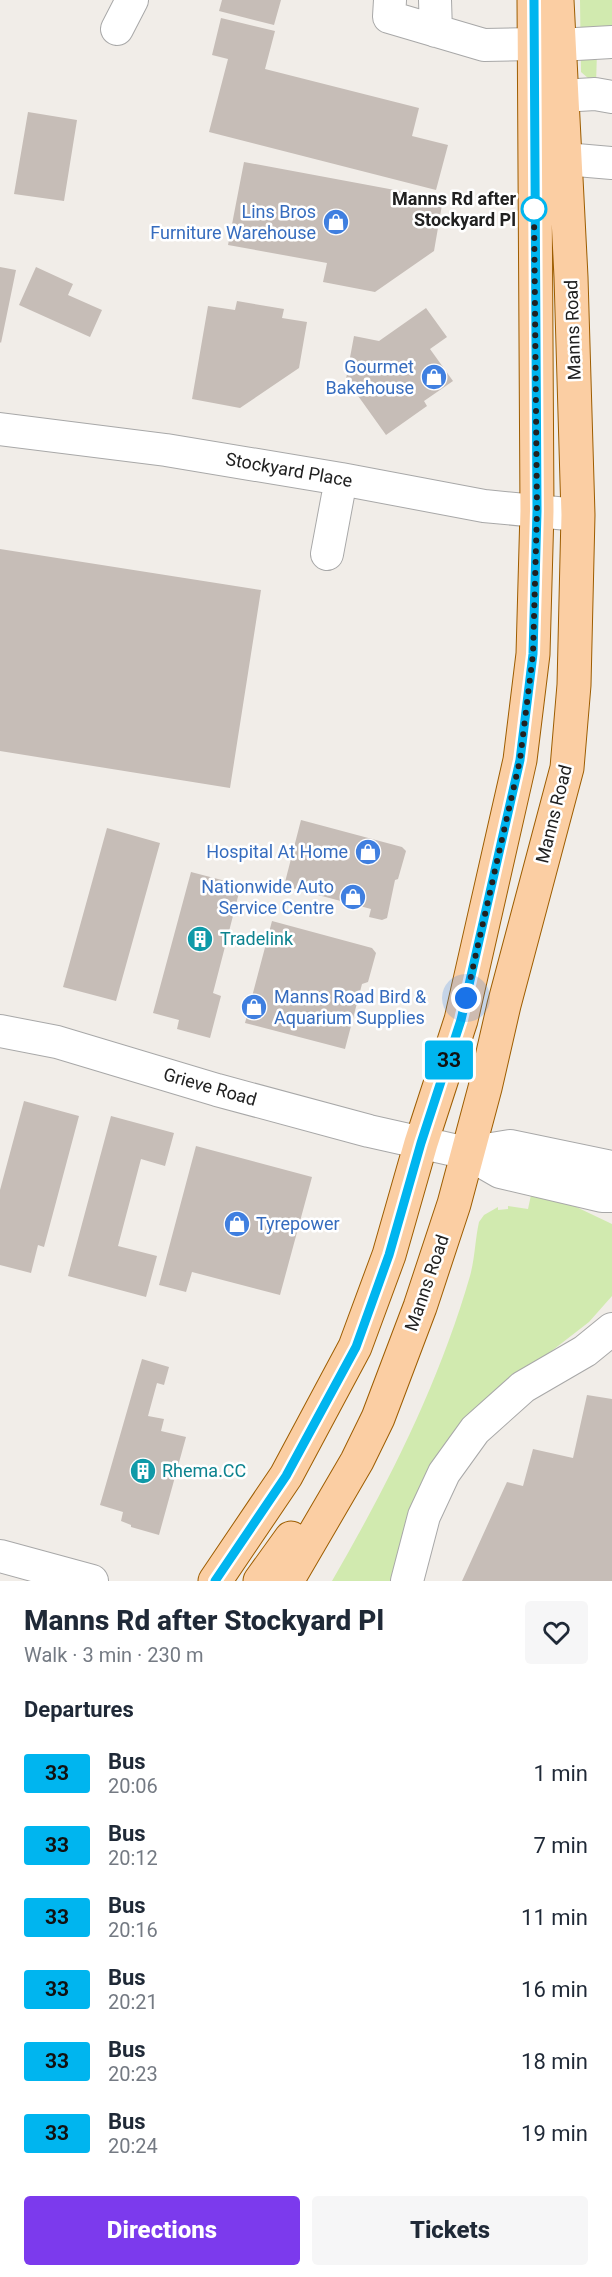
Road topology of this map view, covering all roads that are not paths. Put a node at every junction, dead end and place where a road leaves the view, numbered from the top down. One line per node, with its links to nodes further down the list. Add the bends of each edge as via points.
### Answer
1 (132, 0): 6 (street)
2 (390, 0): 7 (street, via 389,17)
3 (435, 0): 7 (street)
4 (534, 0): 9 (main road, Manns Road)
5 (557, 0): 9 (main road, Manns Road)
6 (117, 29)
7 (436, 31): 9 (street, via 484,45)
8 (612, 42): 9 (street)
9 (546, 45): 10 (main road, Manns Road); 16 (main road, Manns Road)
10 (561, 96): 11 (street); 12 (main road, Manns Road)
11 (612, 97)
12 (565, 159): 13 (street); 17 (main road, Manns Road)
13 (612, 163)
14 (0, 429): 15 (street, Stockyard Place, via 165,450)
15 (341, 479): 16 (street, Stockyard Place, via 484,506); 18 (street)
16 (537, 511): 17 (street, Stockyard Place); 20 (main road, Manns Road, via 533,654 520,760 461,1020)
17 (578, 515): 21 (main road, Manns Road, via 574,685 567,768)
18 (327, 554)
19 (0, 1031): 20 (street, Grieve Road, via 57,1042 217,1090)
20 (421, 1143): 21 (street, Grieve Road); 28 (main road, Manns Road, via 389,1255 356,1347 286,1476)
21 (467, 1153): 22 (street, via 510,1146); 23 (street, via 500,1172); 25 (main road, Manns Road, via 420,1308 378,1418)
22 (612, 1167)
23 (609, 1198)
24 (610, 1334): 31 (street, via 523,1387 475,1430 444,1473 424,1516)
25 (357, 1461): 29 (main road, via 285,1545); 30 (main road, Manns Road)
26 (0, 1556): 27 (street)
27 (92, 1581)
28 (215, 1581)
29 (260, 1581)
30 (287, 1581)
31 (407, 1581)

